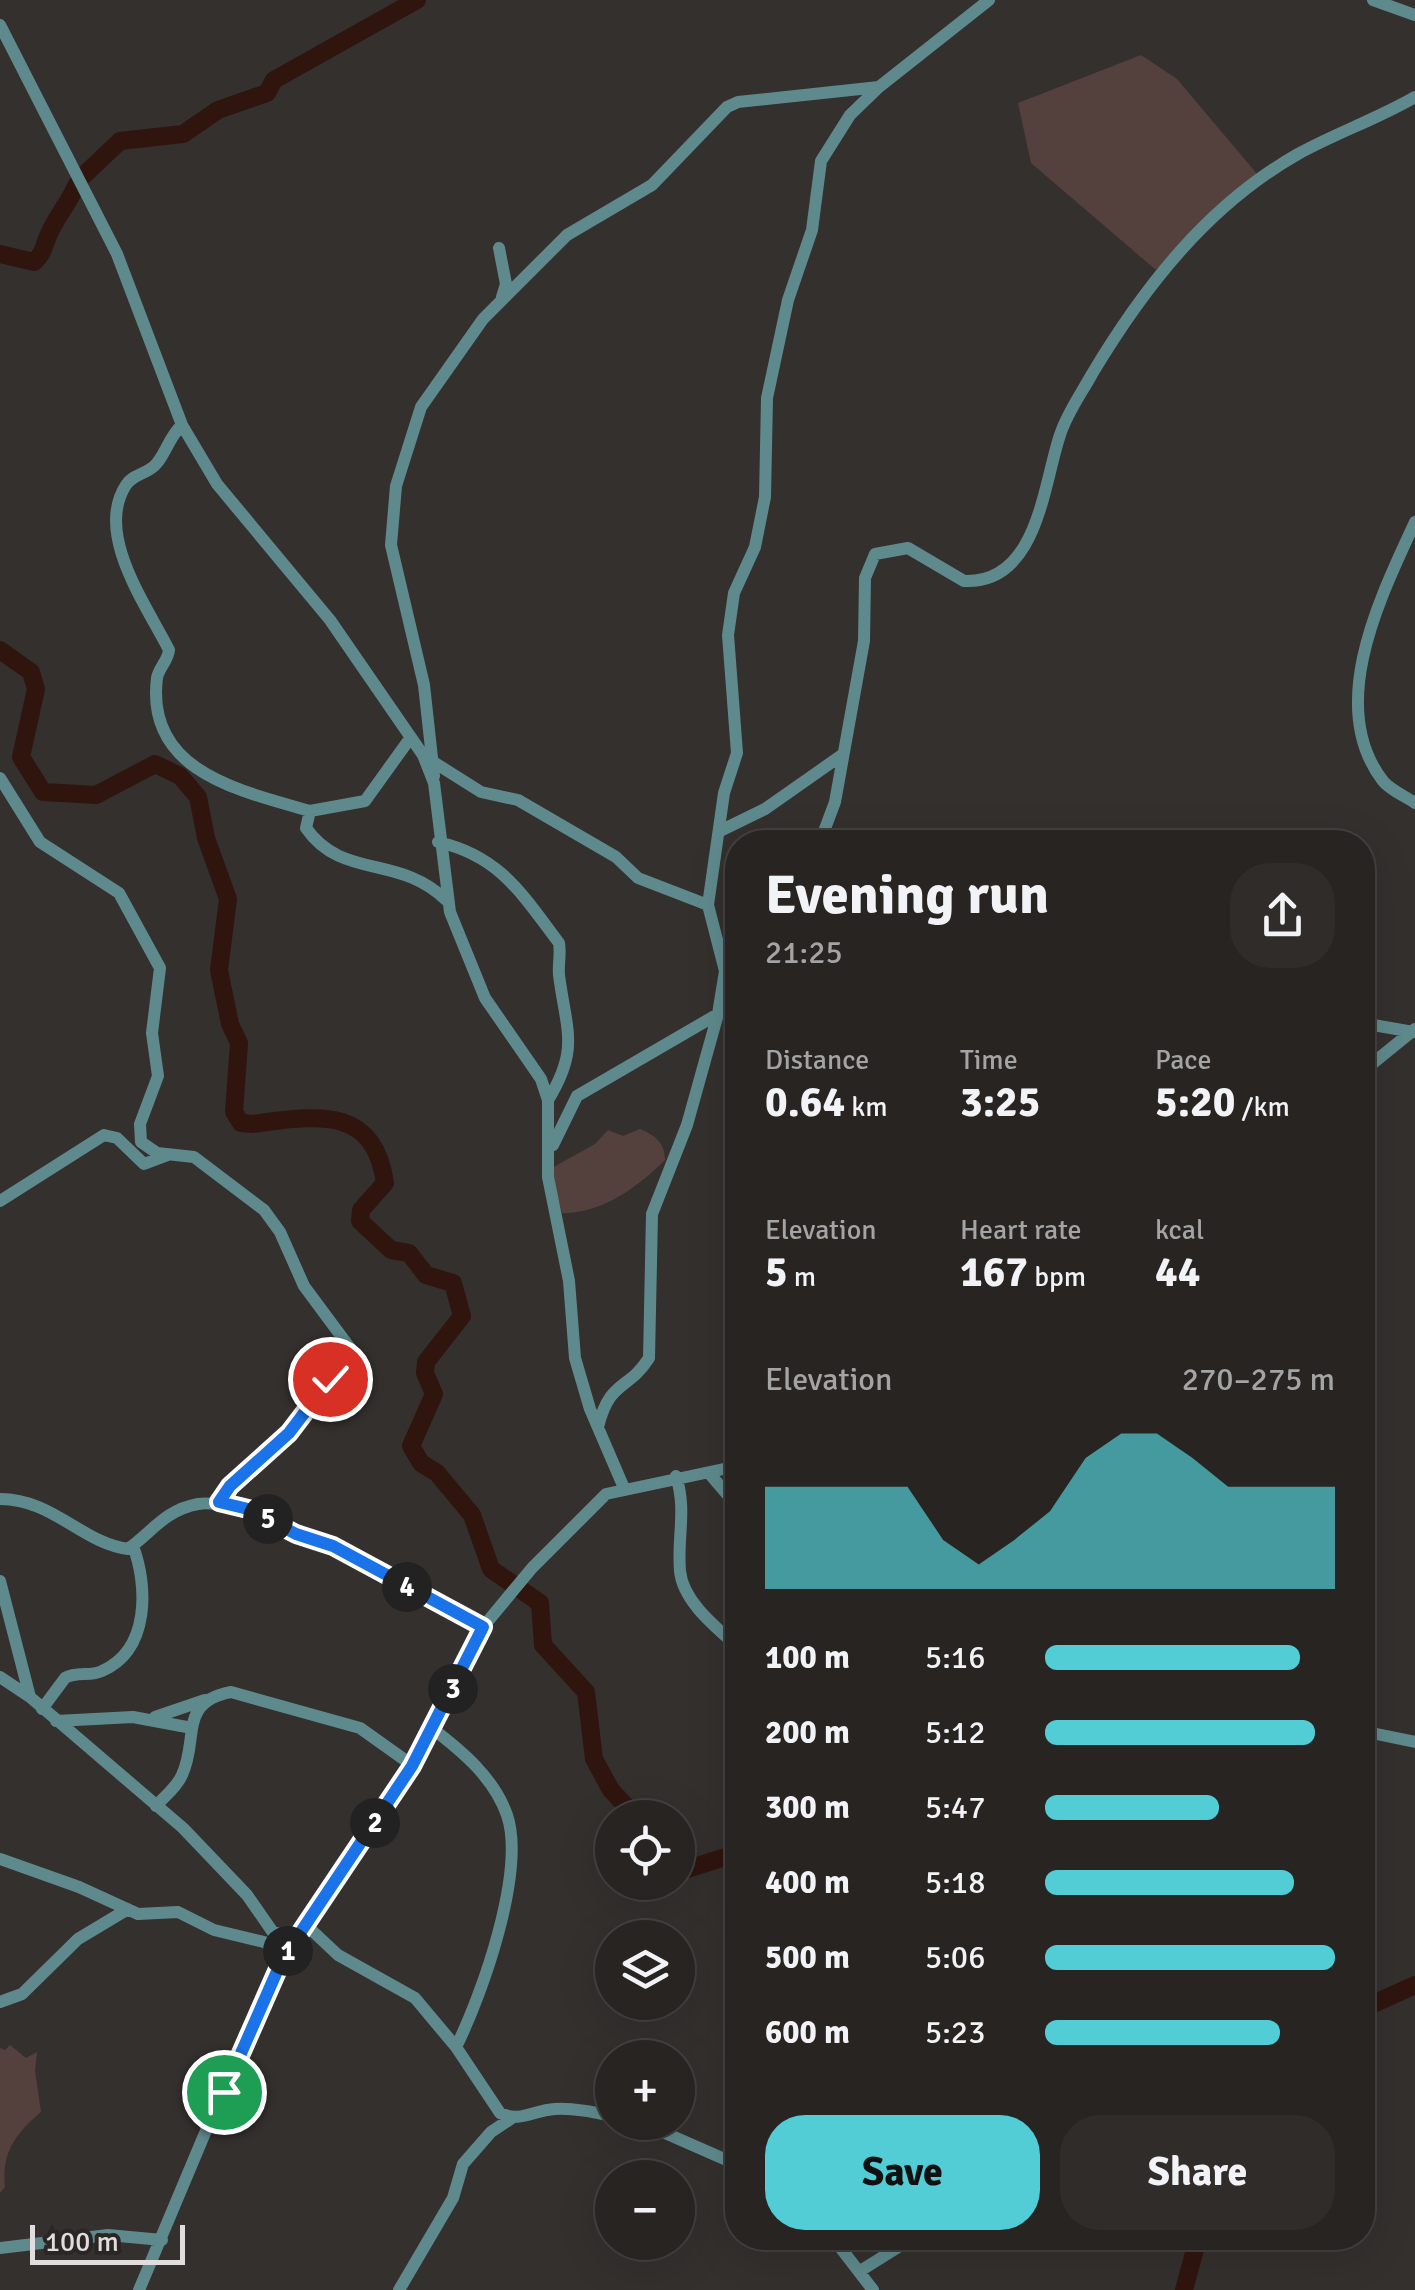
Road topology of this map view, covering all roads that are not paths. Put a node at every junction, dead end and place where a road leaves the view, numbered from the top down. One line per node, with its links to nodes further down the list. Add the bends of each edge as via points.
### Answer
1 (988, 0): 5 (street)
2 (1373, 0): 3 (street)
3 (1415, 15)
4 (0, 25): 9 (street, via 117,254)
5 (880, 87): 8 (street, via 726,107 669,171 578,225); 19 (street, via 850,115 821,161 812,230 775,354 763,452 765,497 755,546 734,593 728,635 736,753)
6 (1415, 97): 12 (street, via 1270,172 1154,278 1070,412 1030,539 1012,560 990,577 964,581 908,548 875,554 865,578 864,640)
7 (499, 248): 8 (street, via 506,284)
8 (501, 299): 13 (street, via 431,389 396,486 391,545)
9 (182, 425): 11 (street, via 217,484 330,620); 17 (street, via 156,466 133,476 117,502 120,548 170,650 157,680 160,729 222,785)
10 (1415, 522): 16 (street, via 1370,638 1357,713 1384,784)
11 (411, 738): 15 (street); 17 (street, via 364,801)
12 (842, 755): 18 (street); 19 (street, via 765,810)
13 (435, 763): 15 (street); 22 (street, via 481,792 518,800 616,857 638,878)
14 (0, 778): 29 (street, via 40,842 119,893 157,960 152,1033 158,1076 140,1134 147,1150)
15 (434, 783): 20 (street)
16 (1415, 802)
17 (310, 810): 21 (street, via 306,828 338,858 420,878)
18 (824, 830)
19 (720, 831): 22 (street)
20 (438, 842): 21 (street); 28 (street, via 489,860 559,943 571,1038)
21 (448, 902): 28 (street, via 485,998 541,1079)
22 (708, 905): 24 (street, via 725,971)
23 (725, 1007): 24 (street)
24 (718, 1014): 30 (street, via 577,1096); 32 (street, via 652,1214 653,1346 642,1369 610,1392)
25 (1375, 1026): 26 (street)
26 (1414, 1031): 27 (street)
27 (1375, 1062)
28 (548, 1100): 30 (street)
29 (170, 1154): 31 (street, via 144,1164 117,1138 104,1136); 39 (street, via 194,1157 264,1210 304,1286 350,1348 289,1433)
30 (549, 1154): 32 (street, via 575,1358)
31 (0, 1201)
32 (598, 1429): 36 (street)
33 (725, 1469): 34 (street)
34 (709, 1473): 35 (street); 37 (street)
35 (676, 1476): 36 (street); 43 (street, via 685,1503 684,1586)
36 (624, 1488): 42 (street, via 594,1502)
37 (725, 1492)
38 (0, 1499): 40 (street, via 42,1507 106,1542)
39 (219, 1502): 40 (street, via 165,1516); 42 (street, via 333,1546)
40 (133, 1546): 47 (street, via 145,1582 130,1646 102,1672 65,1678)
41 (0, 1580): 45 (street)
42 (483, 1627): 51 (street)
43 (725, 1635)
44 (2, 1679): 45 (street)
45 (30, 1697): 47 (street)
46 (205, 1700): 48 (street); 50 (street); 54 (street, via 238,1692 350,1725)
47 (42, 1709): 49 (street)
48 (150, 1719): 49 (street); 50 (street)
49 (56, 1720): 55 (street)
50 (192, 1728): 55 (street, via 184,1770)
51 (433, 1729): 54 (street); 62 (street, via 480,1770 509,1824 502,1909)
52 (1375, 1734): 53 (street)
53 (1415, 1742)
54 (412, 1766): 58 (street)
55 (156, 1806): 59 (street, via 232,1878 272,1931)
56 (0, 1859): 57 (street)
57 (128, 1908): 60 (street, via 138,1914 178,1912 214,1930 264,1942); 61 (street, via 78,1938 22,1994)
58 (306, 1924): 59 (street); 62 (street, via 338,1954 415,1998)
59 (294, 1942): 60 (street)
60 (282, 1960): 67 (street)
61 (0, 2002)
62 (456, 2047): 64 (street, via 490,2101)
63 (595, 2114): 64 (street, via 550,2109)
64 (512, 2118): 73 (street, via 463,2164 452,2198)
65 (680, 2140): 66 (street)
66 (725, 2160)
67 (162, 2240): 68 (street, via 108,2235); 72 (street)
68 (0, 2248)
69 (842, 2250): 71 (street)
70 (895, 2250): 71 (street)
71 (860, 2272): 74 (street)
72 (140, 2290)
73 (399, 2290)
74 (873, 2290)

